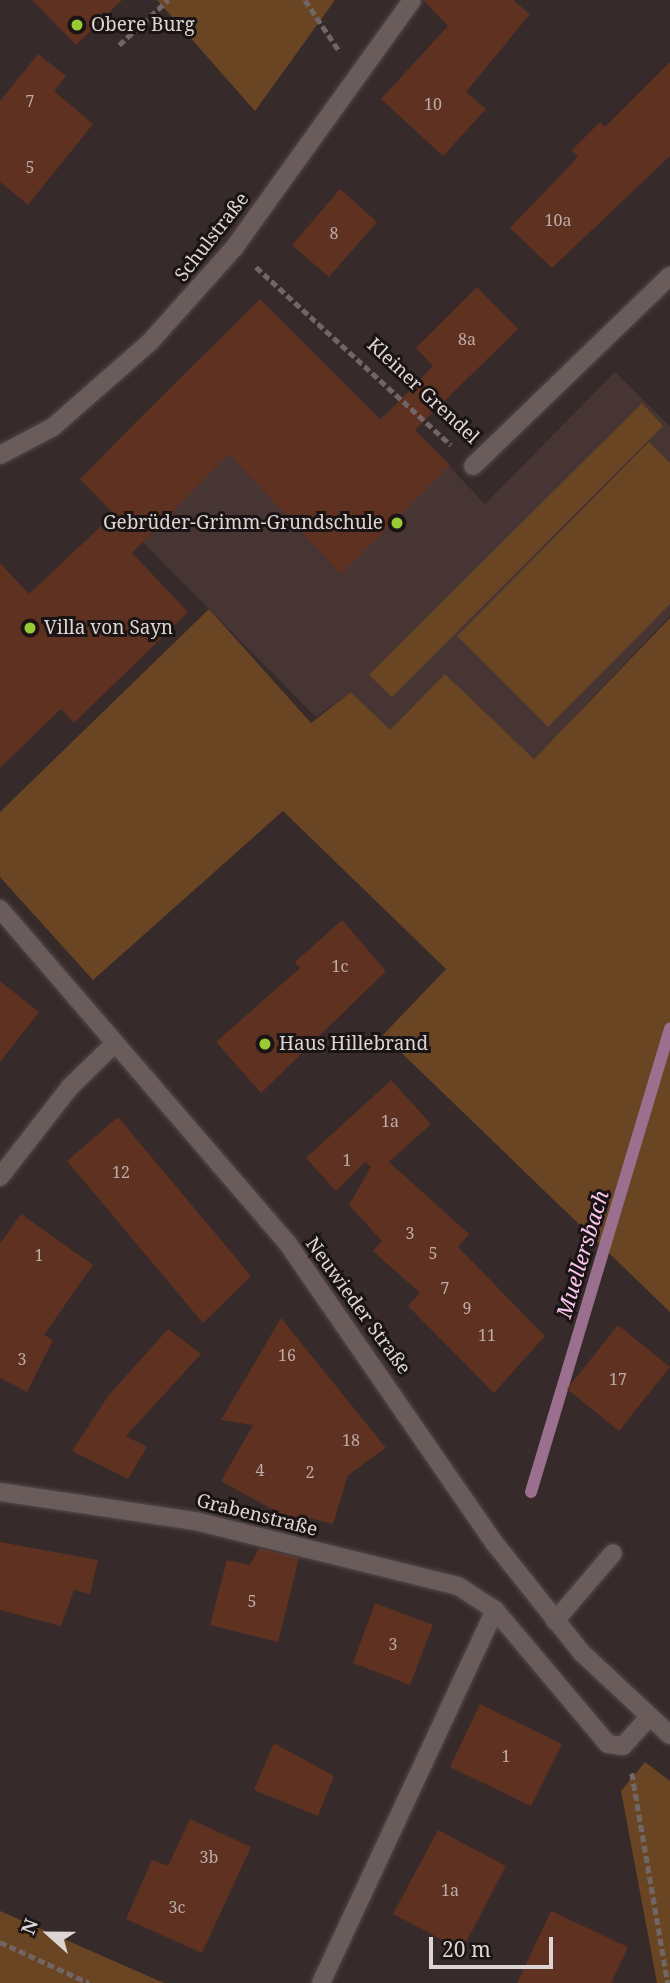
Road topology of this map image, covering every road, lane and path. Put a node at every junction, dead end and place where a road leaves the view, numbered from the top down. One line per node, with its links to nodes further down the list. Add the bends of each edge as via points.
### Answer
1 (168, 0): 4 (path)
2 (305, 0): 5 (path, via 329,42)
3 (412, 0): 5 (street, Schulstraße)
4 (119, 45)
5 (362, 70): 6 (street, Schulstraße)
6 (234, 248): 8 (street, Schulstraße, via 150,342 91,398 34,438); 9 (path, Kleiner Grendel)
7 (670, 276): 9 (street, Kleiner Grendel)
8 (0, 455)
9 (473, 466)
10 (0, 909): 11 (street, Neuwieder Straße)
11 (113, 1045): 12 (street, via 70,1087); 16 (street, Neuwieder Straße, via 288,1244)
12 (0, 1177)
13 (0, 1492): 15 (street, Grabenstraße, via 195,1521 458,1586)
14 (613, 1553): 16 (street)
15 (495, 1610): 19 (street, Grabenstraße, via 601,1739 616,1747); 22 (street)
16 (555, 1621): 17 (street, Neuwieder Straße)
17 (648, 1718): 18 (street, Neuwieder Straße); 19 (street)
18 (670, 1735)
19 (628, 1742): 23 (path)
20 (0, 1942): 21 (path)
21 (89, 1983)
22 (321, 1983)
23 (668, 1983)

